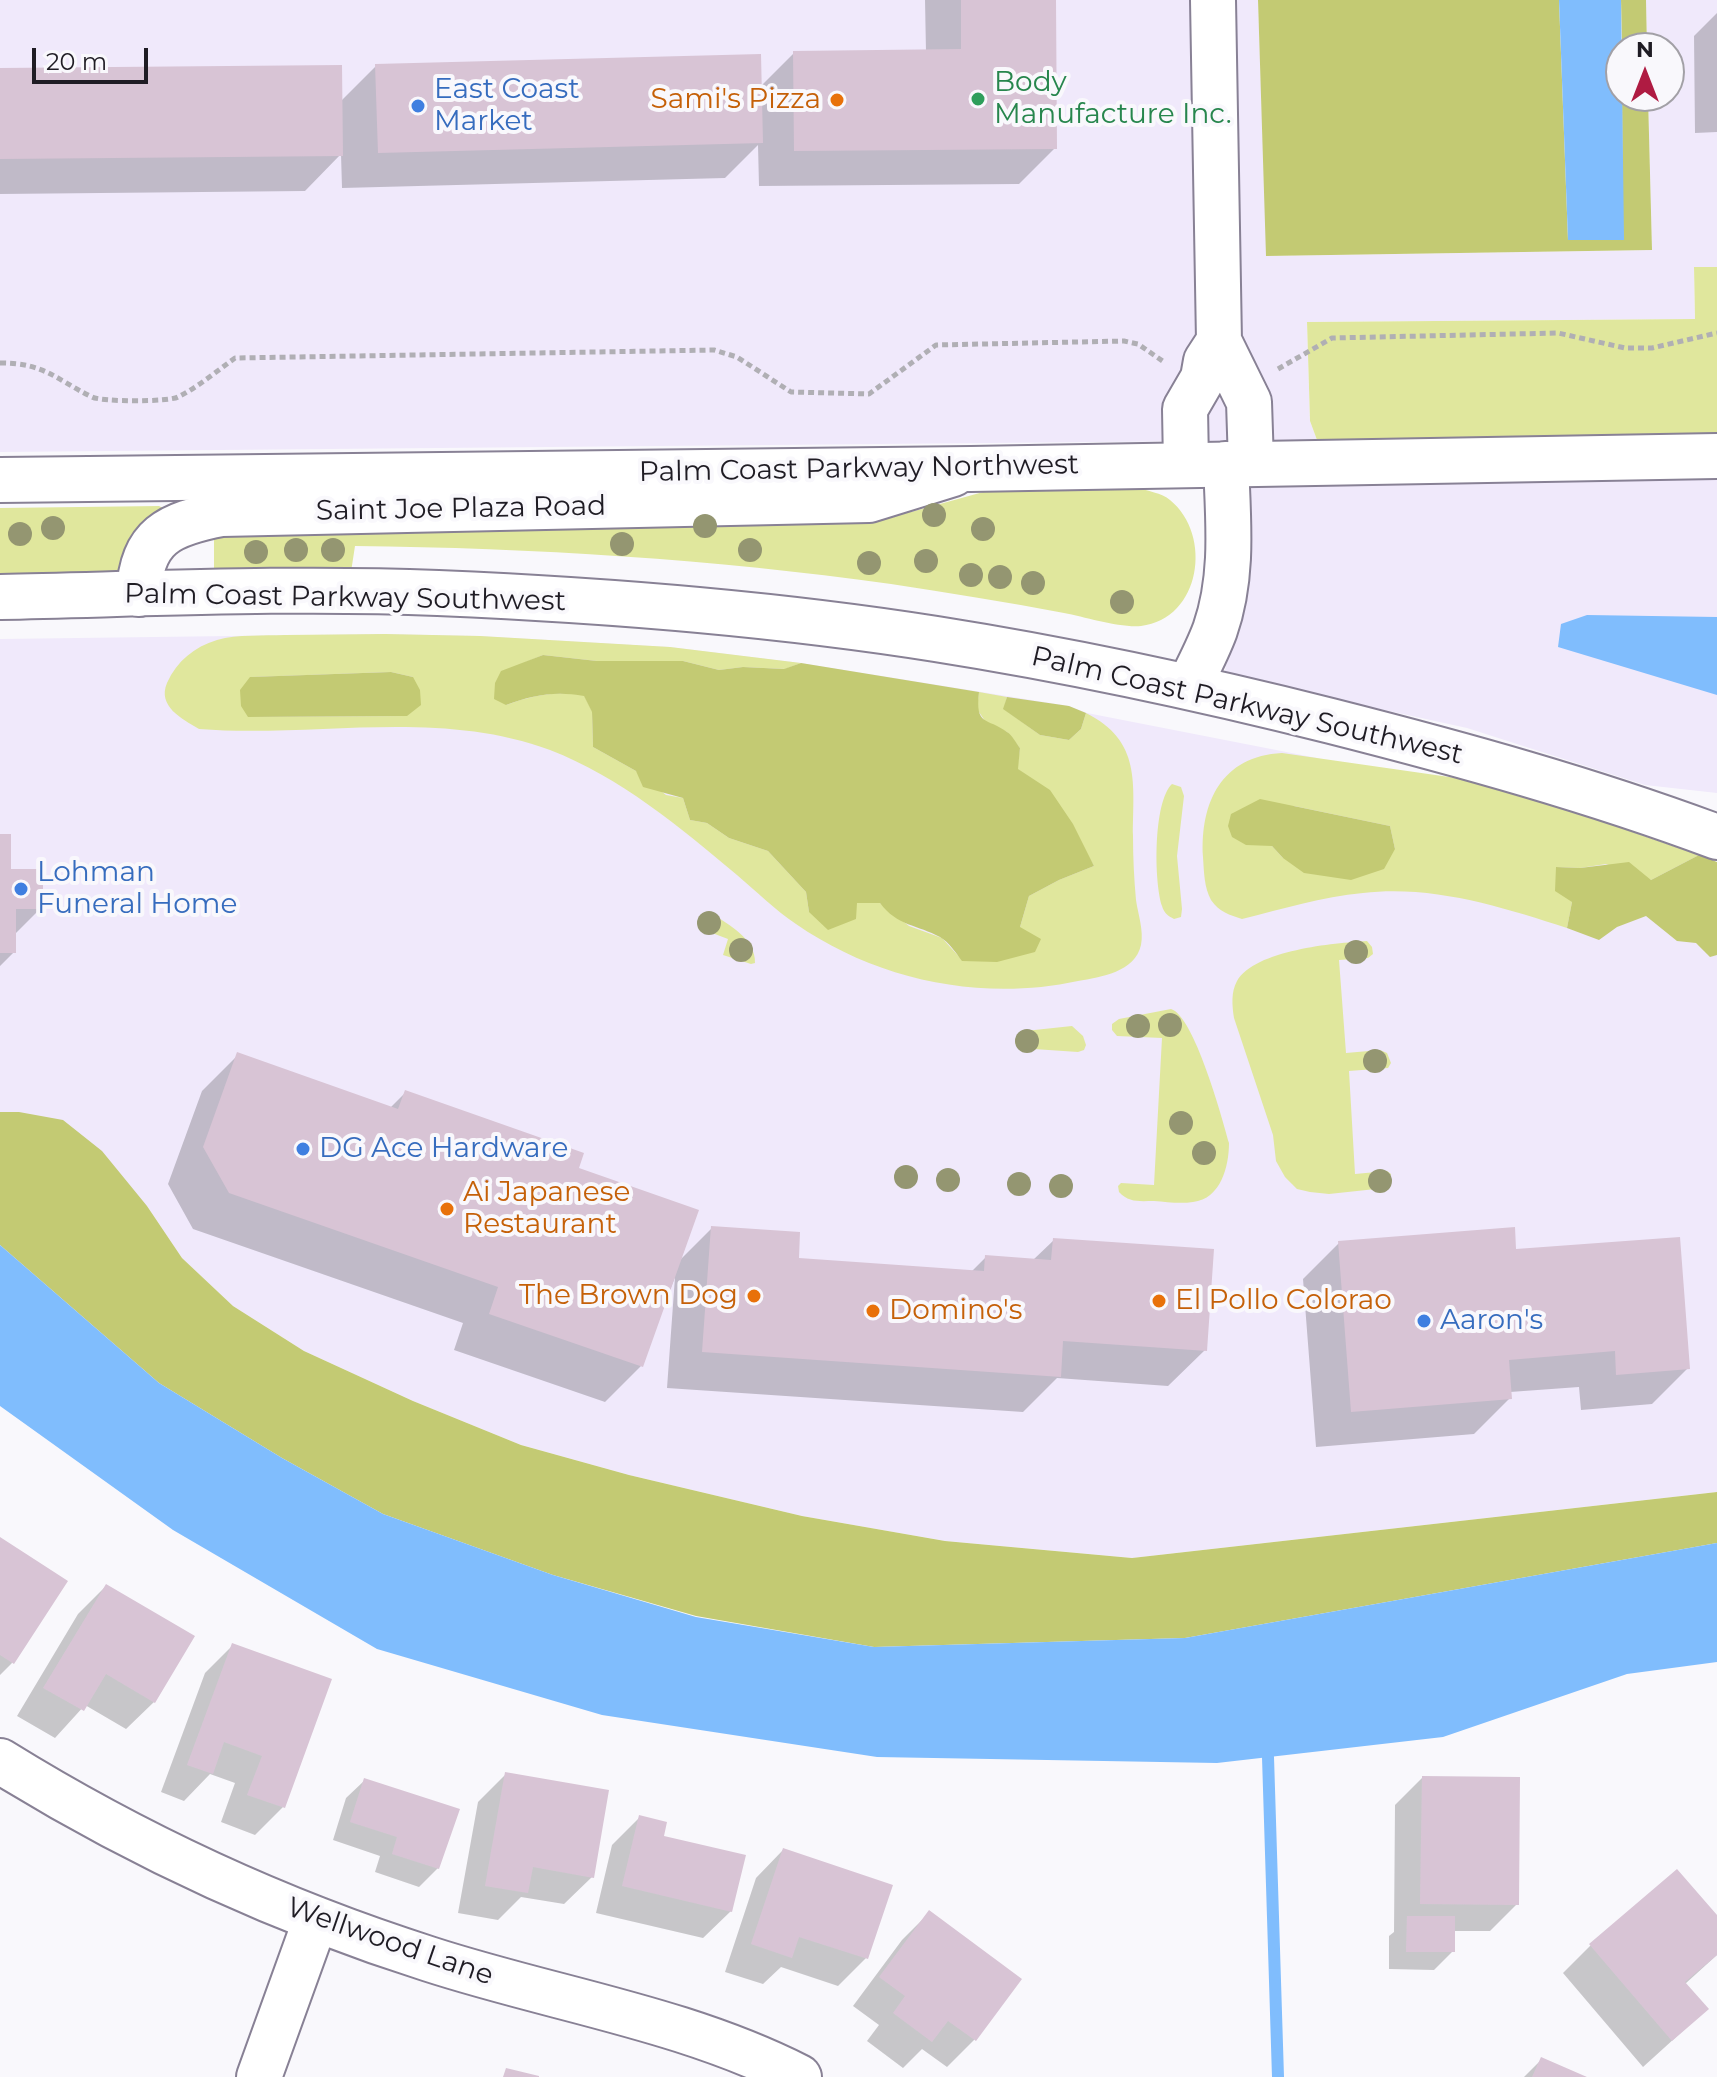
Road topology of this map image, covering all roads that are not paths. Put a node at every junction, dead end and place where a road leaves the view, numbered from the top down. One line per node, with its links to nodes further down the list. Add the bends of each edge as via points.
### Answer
1 (1213, 0): 2 (main road)
2 (1219, 341): 4 (main road, via 1249,402); 4 (main road, via 1185,409)
3 (1717, 456): 4 (main road, Palm Coast Parkway Northwest)
4 (1221, 464): 5 (main road, Palm Coast Parkway Northwest); 9 (main road, via 1229,539 1226,583 1215,629)
5 (971, 469): 6 (main road, Palm Coast Parkway Northwest); 7 (main road, Saint Joe Plaza Road, via 869,500 222,514 172,527 156,539 140,573)
6 (0, 480)
7 (139, 594): 8 (main road, Palm Coast Parkway Southwest); 9 (main road, Palm Coast Parkway Southwest, via 433,593 656,606 931,638)
8 (0, 597)
9 (1189, 686): 10 (main road, Palm Coast Parkway Southwest, via 1478,760)
10 (1717, 837)
11 (0, 1761): 12 (main road, Wellwood Lane, via 158,1851)
12 (316, 1919): 13 (main road); 14 (main road, Wellwood Lane, via 493,1979 683,2030)
13 (259, 2077)
14 (799, 2077)

